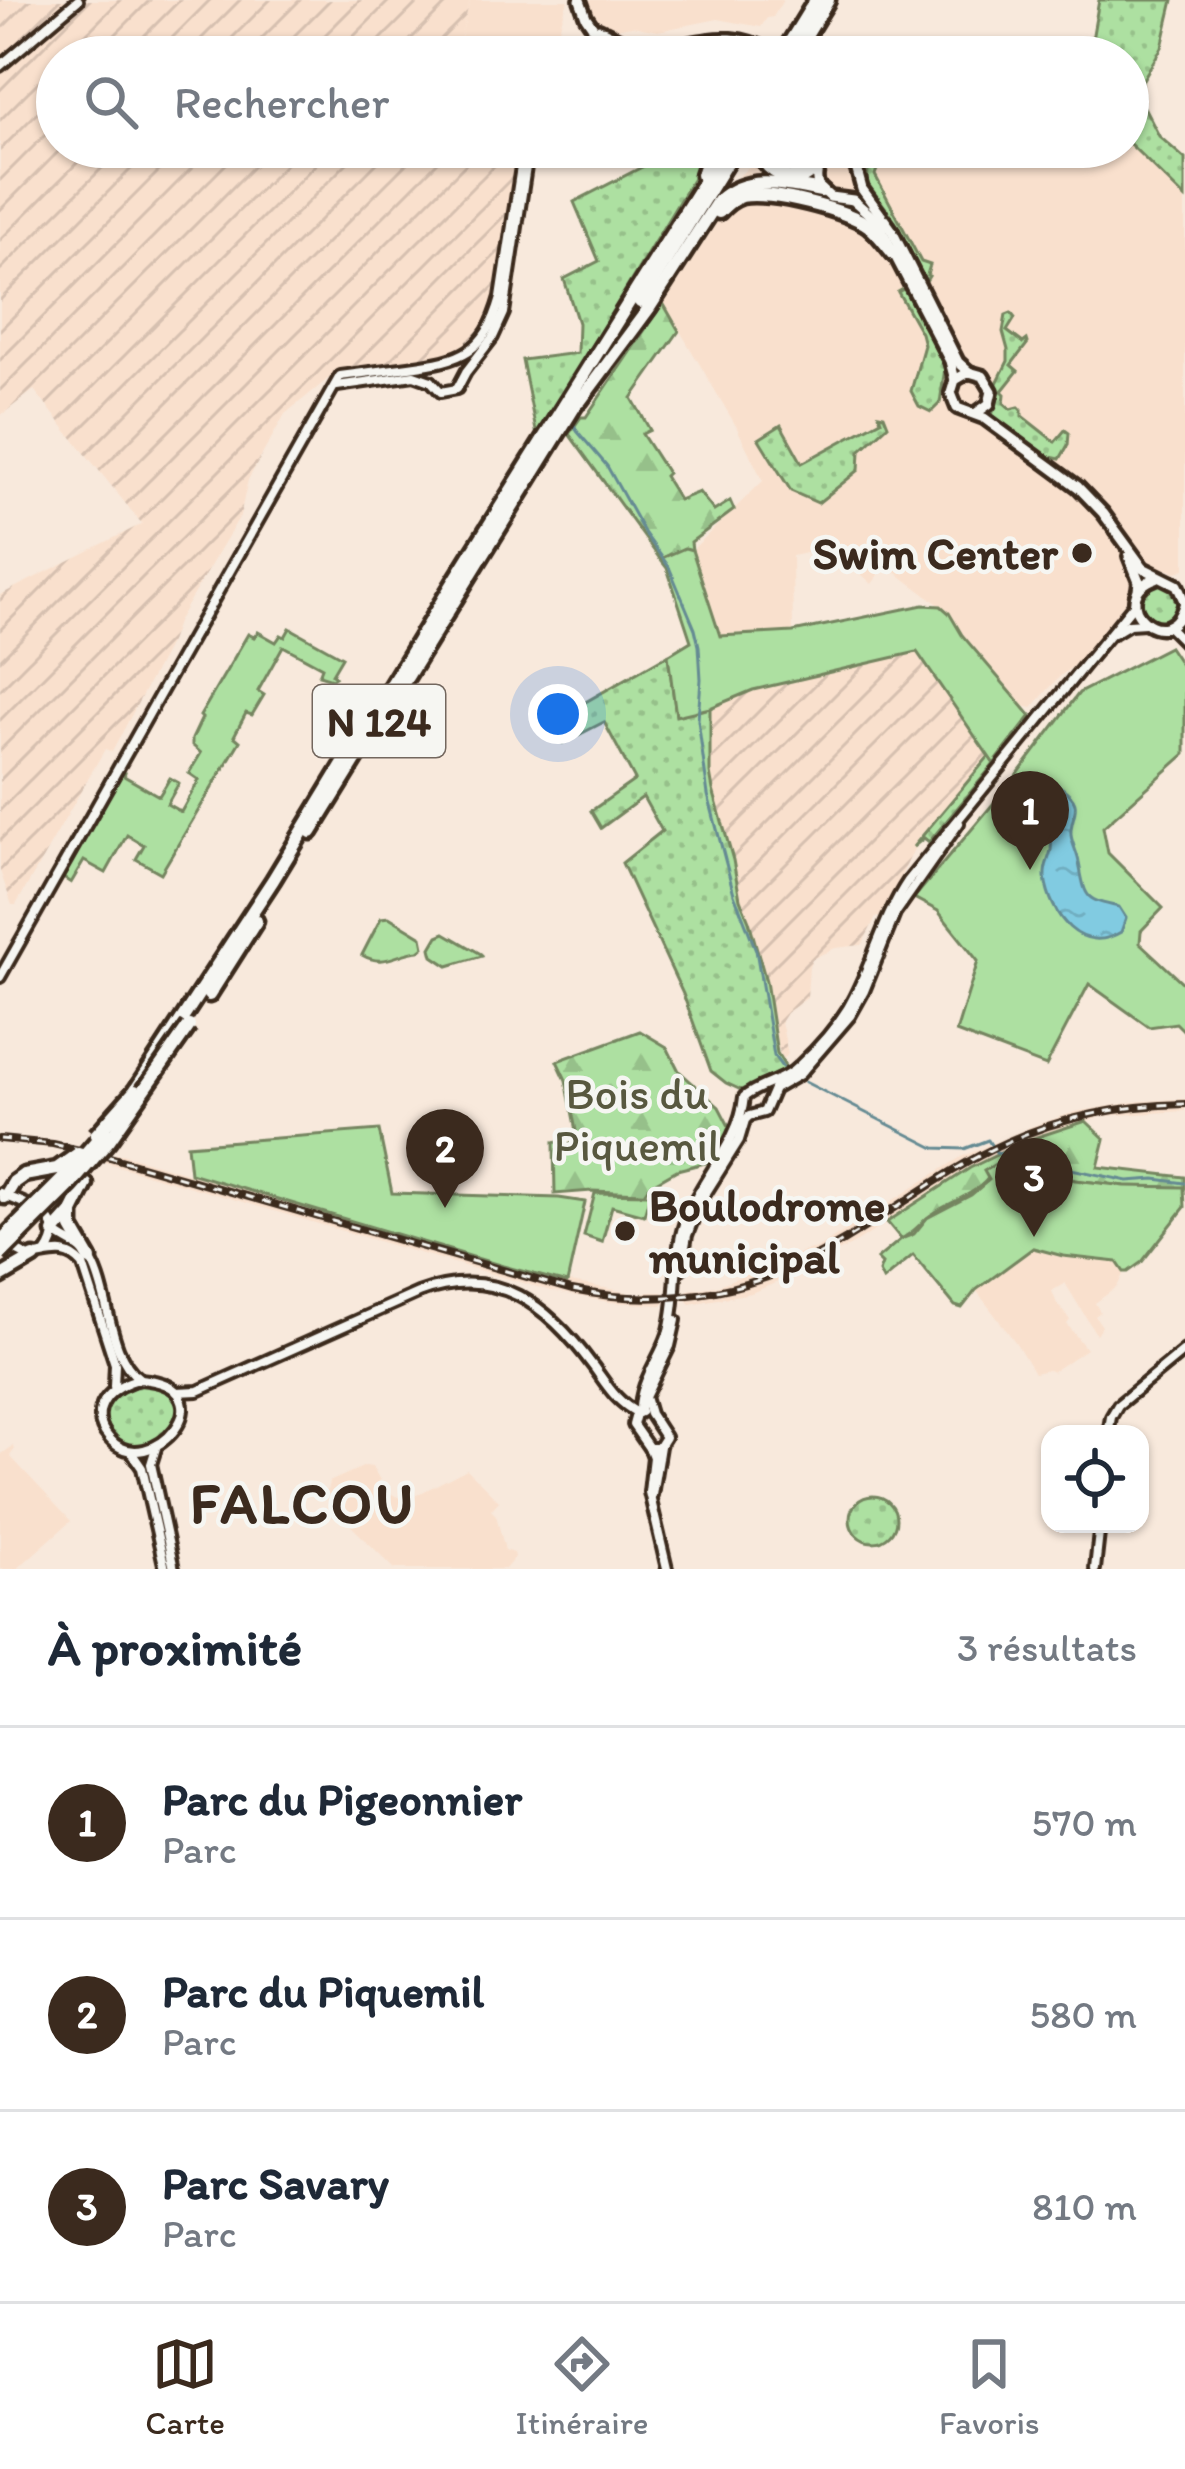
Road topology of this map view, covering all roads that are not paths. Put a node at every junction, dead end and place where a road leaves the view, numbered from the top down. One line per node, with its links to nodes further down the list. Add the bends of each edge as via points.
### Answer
1 (77, 0): 10 (street)
2 (580, 0): 5 (main road)
3 (816, 0): 8 (highway)
4 (828, 0): 9 (highway)
5 (594, 26): 6 (main road); 7 (main road)
6 (600, 36)
7 (613, 36)
8 (800, 36)
9 (804, 36)
10 (0, 66)
11 (522, 168): 26 (street, via 493,321 474,348)
12 (523, 168): 28 (street, via 504,313)
13 (705, 168): 23 (highway)
14 (714, 168): 23 (highway, N 124)
15 (723, 168): 34 (highway, N 124)
16 (770, 168): 17 (highway, via 802,178)
17 (817, 168)
18 (820, 168): 21 (main road)
19 (856, 168): 20 (main road)
20 (859, 178): 22 (main road); 27 (main road)
21 (821, 190): 22 (main road); 24 (highway, via 743,185 718,201)
22 (845, 196): 25 (main road, via 873,215)
23 (676, 228): 49 (highway, N 124)
24 (697, 234): 25 (highway, via 724,206 761,195 858,219); 34 (highway)
25 (894, 254): 29 (main road)
26 (443, 363): 28 (street, via 456,366); 30 (street); 31 (street, via 340,376)
27 (969, 372): 29 (main road); 32 (main road, via 990,383)
28 (462, 379): 30 (street, via 450,392)
29 (955, 380): 33 (main road, via 953,403)
30 (431, 381): 31 (street, via 415,375)
31 (335, 386): 48 (street)
32 (987, 408): 33 (main road); 35 (main road)
33 (975, 414): 35 (main road)
34 (568, 416): 49 (highway, N 124)
35 (994, 426): 36 (main road, via 1078,490)
36 (1116, 531): 37 (main road, via 1143,568); 39 (main road)
37 (1162, 578): 38 (main road); 39 (main road)
38 (1180, 582): 41 (main road)
39 (1138, 590): 40 (main road)
40 (1135, 603): 43 (main road); 45 (street)
41 (1185, 603): 42 (main road)
42 (1180, 616): 44 (main road); 46 (street)
43 (1147, 624): 44 (main road); 45 (street)
44 (1168, 626): 46 (street)
45 (1108, 636): 47 (street)
46 (1184, 640)
47 (973, 802): 51 (street, via 899,895 839,1021 790,1075); 53 (street, via 903,898 850,1016)
48 (0, 973)
49 (186, 1023): 50 (highway, N 124, bridge); 52 (highway, N 124, bridge)
50 (152, 1082): 56 (highway, bridge); 59 (highway, N 124, bridge, via 85,1168)
51 (757, 1090): 53 (street); 54 (street, via 746,1095)
52 (135, 1091): 55 (highway, bridge, via 66,1164 16,1176); 58 (highway, N 124, bridge, via 68,1175)
53 (768, 1099): 54 (street, via 764,1112)
54 (748, 1111): 67 (street, via 690,1224 674,1335); 67 (street, via 687,1216 670,1325)
55 (1, 1194): 57 (street, via 24,1201)
56 (72, 1212): 57 (highway); 61 (highway)
57 (55, 1232): 60 (street); 61 (street)
58 (0, 1241): 60 (street)
59 (0, 1255)
60 (40, 1255): 62 (highway); 65 (street, via 64,1252 83,1265 117,1370)
61 (90, 1259): 64 (street, via 124,1364)
62 (0, 1277)
63 (1185, 1350): 68 (street, via 1123,1400)
64 (140, 1379): 65 (street); 66 (street)
65 (114, 1388): 72 (street, via 104,1400 103,1428)
66 (177, 1392): 67 (street, via 198,1391 436,1287 485,1284 551,1316 616,1399); 69 (street, via 182,1419)
67 (640, 1412): 70 (street, via 664,1434); 71 (street, via 633,1425)
68 (1113, 1425)
69 (156, 1446): 72 (street); 76 (street, via 151,1464)
70 (660, 1446): 71 (street); 73 (street)
71 (649, 1448): 73 (street)
72 (130, 1450): 75 (street, via 142,1468)
73 (652, 1503): 77 (street)
74 (1099, 1533): 78 (street)
75 (165, 1569)
76 (174, 1569)
77 (667, 1569)
78 (1095, 1569)

